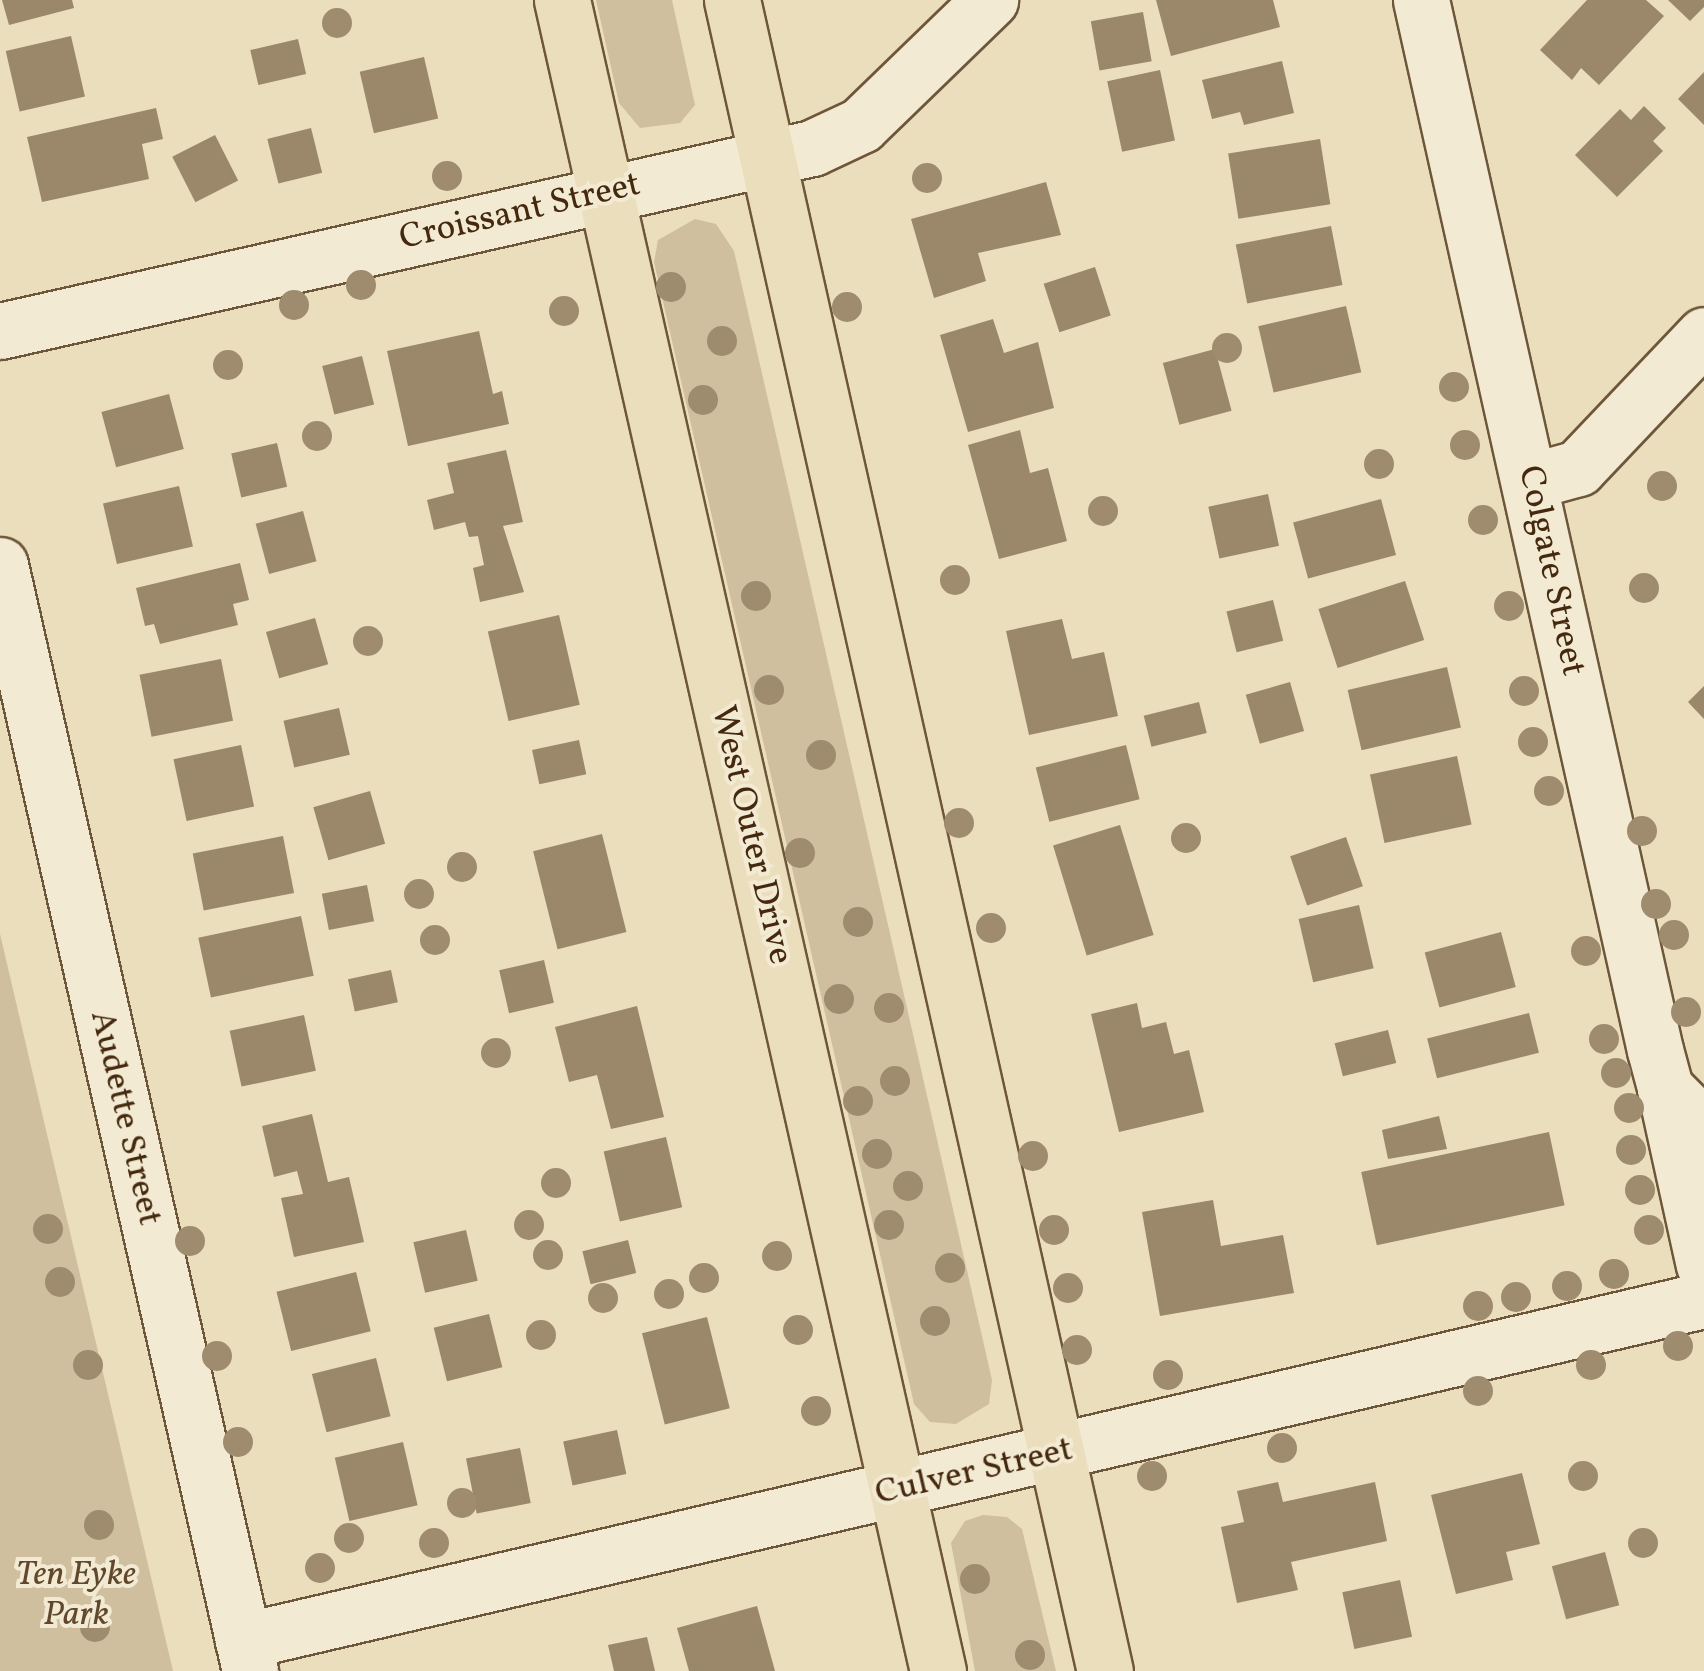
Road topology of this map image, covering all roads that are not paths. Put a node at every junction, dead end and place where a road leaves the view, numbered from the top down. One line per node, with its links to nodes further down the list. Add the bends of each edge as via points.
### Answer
1 (562, 0): 6 (main road, West Outer Drive)
2 (732, 0): 5 (main road)
3 (990, 0): 5 (street, Croissant Street, via 861,125)
4 (1421, 0): 9 (street, Colgate Street)
5 (769, 160): 6 (street, Croissant Street); 15 (main road)
6 (605, 190): 7 (street, Croissant Street); 16 (main road, West Outer Drive)
7 (0, 330)
8 (1704, 335): 9 (street, via 1578,468)
9 (1531, 481): 11 (street, Colgate Street)
10 (0, 565): 17 (street, Audette Street)
11 (1665, 1088): 12 (street); 13 (street, Colgate Street)
12 (1704, 1127)
13 (1704, 1264)
14 (1704, 1300): 15 (street, Culver Street)
15 (1056, 1452): 16 (street, Culver Street); 19 (main road)
16 (900, 1489): 17 (street, Culver Street); 18 (main road, West Outer Drive)
17 (247, 1656)
18 (938, 1671)
19 (1106, 1671)

